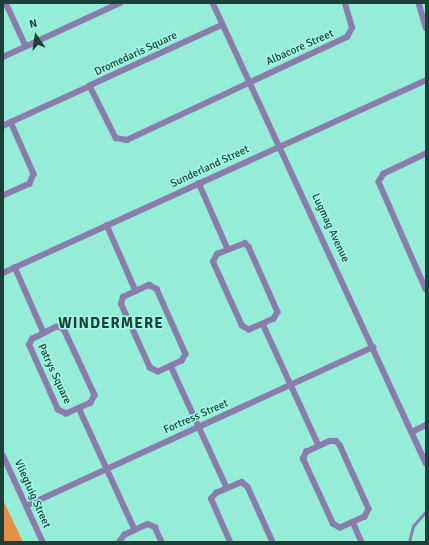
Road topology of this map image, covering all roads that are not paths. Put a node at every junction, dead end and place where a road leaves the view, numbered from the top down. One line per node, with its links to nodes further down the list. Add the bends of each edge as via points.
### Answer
1 (6, 3): 8 (street)
2 (120, 3): 8 (street)
3 (213, 3): 6 (street, Lugmag Avenue)
4 (345, 3): 11 (street, Albacore Street, via 352,28 347,37)
5 (419, 3): 7 (street)
6 (223, 25): 11 (street, Lugmag Avenue); 12 (street, Dromedaris Square)
7 (426, 28)
8 (26, 46): 9 (street)
9 (3, 57)
10 (426, 80): 15 (street, Sunderland Street)
11 (250, 83): 12 (street, Dromedaris Square, via 123,141 114,136); 15 (street, Lugmag Avenue)
12 (90, 86): 13 (street)
13 (11, 122): 14 (street); 18 (street, via 33,169 34,179 30,184)
14 (3, 126)
15 (280, 146): 17 (street, Sunderland Street); 27 (street, Lugmag Avenue)
16 (426, 154): 23 (street, via 384,174 379,182)
17 (199, 183): 19 (street, Sunderland Street); 20 (street)
18 (3, 196)
19 (107, 225): 21 (street, Sunderland Street); 24 (street)
20 (228, 249): 25 (street, via 215,255 213,263 243,328 249,330); 25 (street, via 241,243 248,246 278,310 275,318)
21 (15, 268): 22 (street, Sunderland Street); 26 (street, Patrys Square)
22 (3, 273)
23 (426, 289)
24 (136, 291): 28 (street, via 121,300 151,370 158,372); 28 (street, via 149,285 156,287 186,352 184,360)
25 (262, 324): 29 (street)
26 (44, 333): 30 (street, Patrys Square, via 32,339 29,346 58,410 66,414); 30 (street, Patrys Square, via 58,327 66,331 95,396 92,402)
27 (373, 347): 29 (street, Fortress Street); 33 (street, Lugmag Avenue)
28 (171, 366): 32 (street)
29 (291, 385): 32 (street, Fortress Street); 34 (street)
30 (79, 408): 37 (street, Patrys Square)
31 (426, 425): 33 (street)
32 (199, 427): 37 (street, Fortress Street); 38 (street)
33 (412, 432): 36 (street, Lugmag Avenue)
34 (319, 446): 41 (street, via 332,441 338,443 368,507 366,516); 41 (street, via 306,452 304,461 334,525 340,528)
35 (3, 455): 39 (street, Vliegtuig Street)
36 (426, 462)
37 (107, 469): 39 (street, Fortress Street); 42 (street, Patrys Square)
38 (227, 488): 46 (street, via 214,494 212,501); 47 (street, via 240,482 247,485)
39 (26, 506): 43 (street, Vliegtuig Street)
40 (426, 511): 49 (lane, via 414,526)
41 (353, 522): 48 (street)
42 (135, 530): 44 (street, via 122,536); 45 (street, via 152,525)
43 (43, 542)
44 (120, 542)
45 (162, 542)
46 (230, 542)
47 (273, 542)
48 (362, 542)
49 (409, 542)

